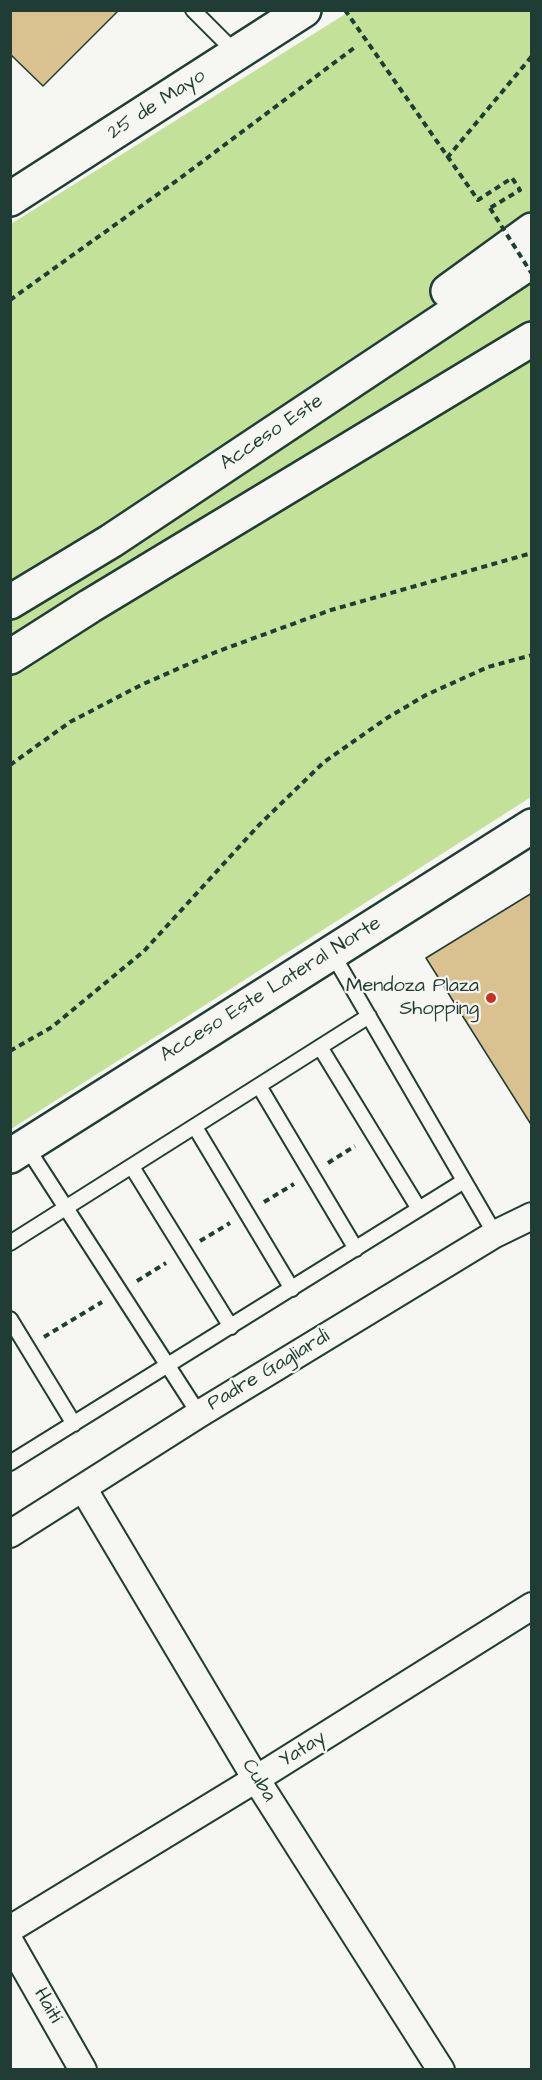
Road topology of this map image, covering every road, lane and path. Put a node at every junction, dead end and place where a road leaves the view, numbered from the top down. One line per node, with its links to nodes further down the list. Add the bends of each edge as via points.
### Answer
1 (193, 10): 5 (lane)
2 (345, 10): 7 (path)
3 (302, 11): 5 (main road, 25 de Mayo)
4 (354, 48): 12 (path)
5 (236, 54): 8 (main road, 25 de Mayo)
6 (531, 56): 7 (path)
7 (447, 158): 11 (path, bridge, via 478,200 512,178 520,190 490,208)
8 (10, 199)
9 (531, 230): 16 (main road)
10 (531, 261): 16 (main road, Acceso Este)
11 (531, 274)
12 (10, 300)
13 (531, 339): 15 (main road)
14 (531, 366): 15 (main road, via 467,402)
15 (279, 493): 20 (main road)
16 (111, 541): 18 (main road, Acceso Este)
17 (531, 553): 21 (path, via 331,610 216,652 70,722)
18 (10, 602)
19 (531, 655): 26 (path, via 488,667 426,695 324,762 259,825 144,951 52,1027)
20 (10, 657)
21 (10, 765)
22 (531, 826): 23 (main road, Acceso Este Lateral Norte)
23 (331, 952): 24 (lane); 30 (main road, Acceso Este Lateral Norte)
24 (369, 1016): 25 (lane); 33 (lane)
25 (320, 1047): 27 (lane); 29 (lane)
26 (10, 1051)
27 (259, 1086): 28 (lane); 32 (lane)
28 (195, 1127): 31 (lane); 36 (lane)
29 (374, 1135): 32 (path); 35 (lane)
30 (16, 1143): 34 (lane)
31 (132, 1167): 34 (lane); 41 (lane)
32 (311, 1174): 36 (path); 40 (lane)
33 (464, 1181): 35 (lane); 38 (lane)
34 (66, 1209): 39 (lane); 43 (lane)
35 (419, 1209): 40 (lane)
36 (246, 1213): 41 (path); 42 (lane)
37 (531, 1216): 38 (street, Padre Gagliardi)
38 (495, 1234): 48 (street, Padre Gagliardi)
39 (10, 1243)
40 (356, 1249): 42 (lane)
41 (184, 1251): 43 (path); 45 (lane)
42 (292, 1289): 45 (lane)
43 (119, 1291): 46 (path); 47 (lane)
44 (10, 1319): 46 (lane)
45 (231, 1327): 47 (lane)
46 (28, 1347): 49 (lane)
47 (169, 1367): 48 (lane); 49 (lane)
48 (199, 1414): 51 (street, Padre Gagliardi)
49 (74, 1424): 50 (lane)
50 (10, 1463)
51 (83, 1488): 52 (street, Padre Gagliardi); 54 (street, Cuba)
52 (10, 1534)
53 (531, 1606): 54 (street, Yatay)
54 (256, 1779): 55 (street, Yatay); 58 (street, Cuba)
55 (10, 1929)
56 (10, 1942): 57 (street, Haití)
57 (83, 2070)
58 (441, 2070)

